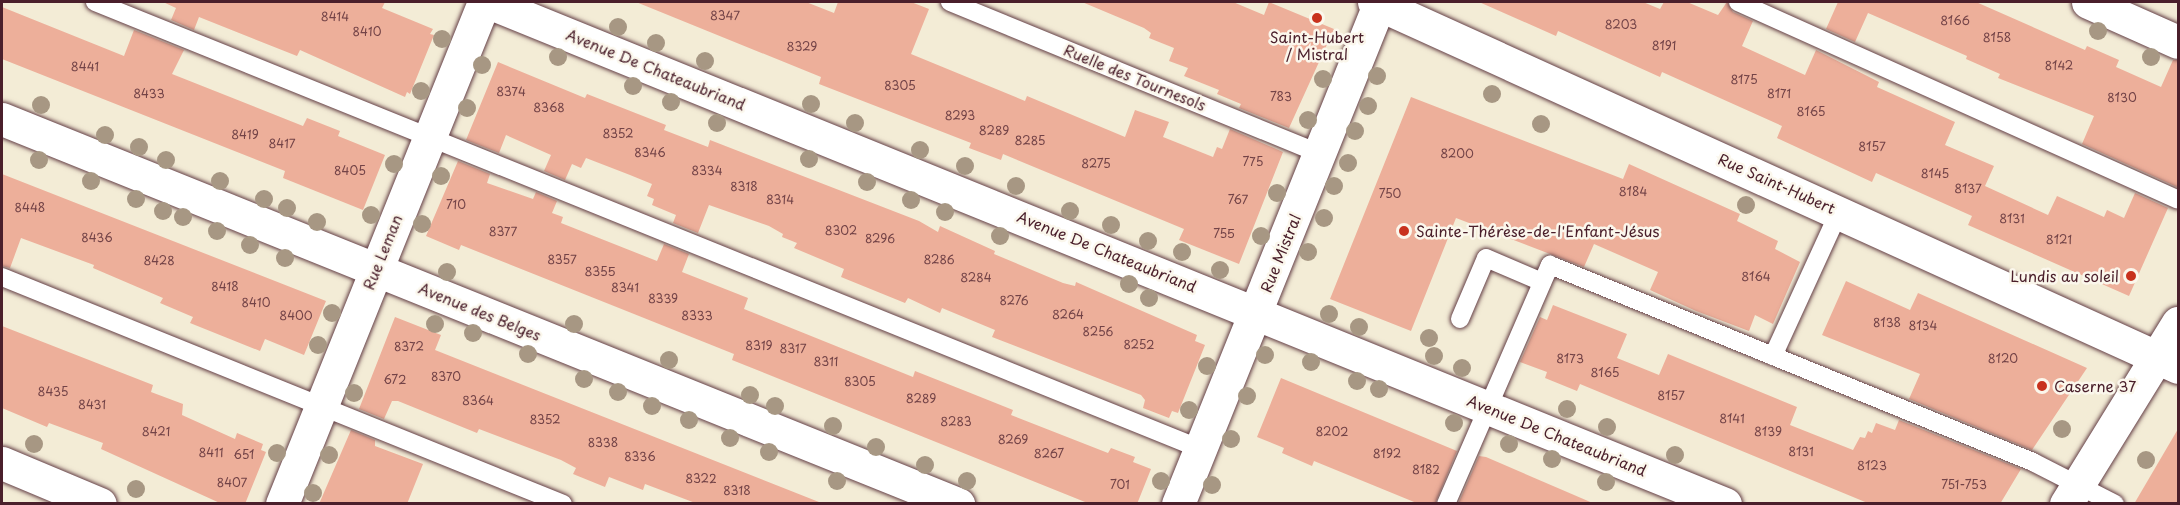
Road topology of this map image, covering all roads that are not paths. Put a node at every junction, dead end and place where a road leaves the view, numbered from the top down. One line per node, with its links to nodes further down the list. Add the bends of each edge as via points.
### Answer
1 (95, 2): 9 (lane)
2 (486, 2): 9 (street, Rue Leman); 16 (street, Avenue De Chateaubriand)
3 (950, 2): 10 (lane, Ruelle des Tournesols)
4 (1378, 2): 10 (street, Rue Mistral); 12 (street, Rue Saint-Hubert)
5 (1738, 2): 11 (lane)
6 (2088, 2): 7 (street)
7 (2178, 42)
8 (2, 119): 13 (street, Avenue des Belges)
9 (430, 137): 13 (street, Rue Leman); 23 (lane)
10 (1319, 153): 16 (street, Rue Mistral)
11 (2178, 200)
12 (1839, 212): 19 (lane); 20 (street, Rue Saint-Hubert)
13 (375, 269): 22 (street, Rue Leman); 29 (street, Avenue des Belges)
14 (2, 277): 22 (lane)
15 (1542, 282): 17 (lane, via 1486,258); 19 (lane, via 1550,265); 21 (lane)
16 (1256, 312): 21 (street, Avenue De Chateaubriand); 23 (street, Rue Mistral)
17 (1460, 319)
18 (2178, 323): 20 (street)
19 (1773, 356): 25 (lane)
20 (2168, 362): 25 (street)
21 (1487, 407): 31 (lane); 32 (street, Avenue De Chateaubriand)
22 (321, 408): 27 (street, Rue Leman); 28 (lane)
23 (1201, 449): 30 (street, Rue Mistral)
24 (2, 463): 26 (street)
25 (2072, 494): 33 (lane)
26 (100, 504)
27 (282, 504)
28 (563, 504)
29 (958, 504)
30 (1178, 504)
31 (1446, 504)
32 (1725, 504)
33 (2115, 504)

